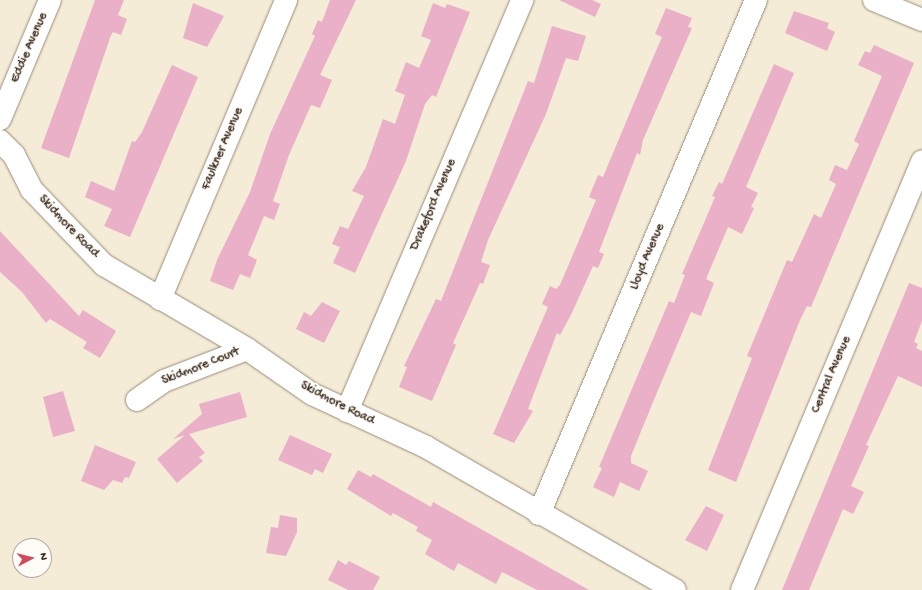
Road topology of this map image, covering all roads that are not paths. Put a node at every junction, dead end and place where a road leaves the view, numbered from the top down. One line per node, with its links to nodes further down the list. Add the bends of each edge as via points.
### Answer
1 (50, 0): 7 (street, Eddie Avenue)
2 (286, 0): 10 (street, Faulkner Avenue)
3 (522, 0): 13 (street, Drakeford Avenue)
4 (756, 0): 14 (street, Lloyd Avenue)
5 (874, 0): 6 (street)
6 (922, 20)
7 (0, 119)
8 (0, 141): 10 (street, Skidmore Road, via 14,155 32,190 104,265)
9 (922, 161): 16 (street, Central Avenue)
10 (160, 299): 11 (street, Skidmore Road)
11 (248, 349): 12 (street, Skidmore Court, via 164,381); 13 (street, Skidmore Road, via 312,394)
12 (136, 400)
13 (347, 411): 14 (street, Skidmore Road, via 426,447)
14 (539, 514): 15 (street, Skidmore Road)
15 (675, 590)
16 (742, 590)

